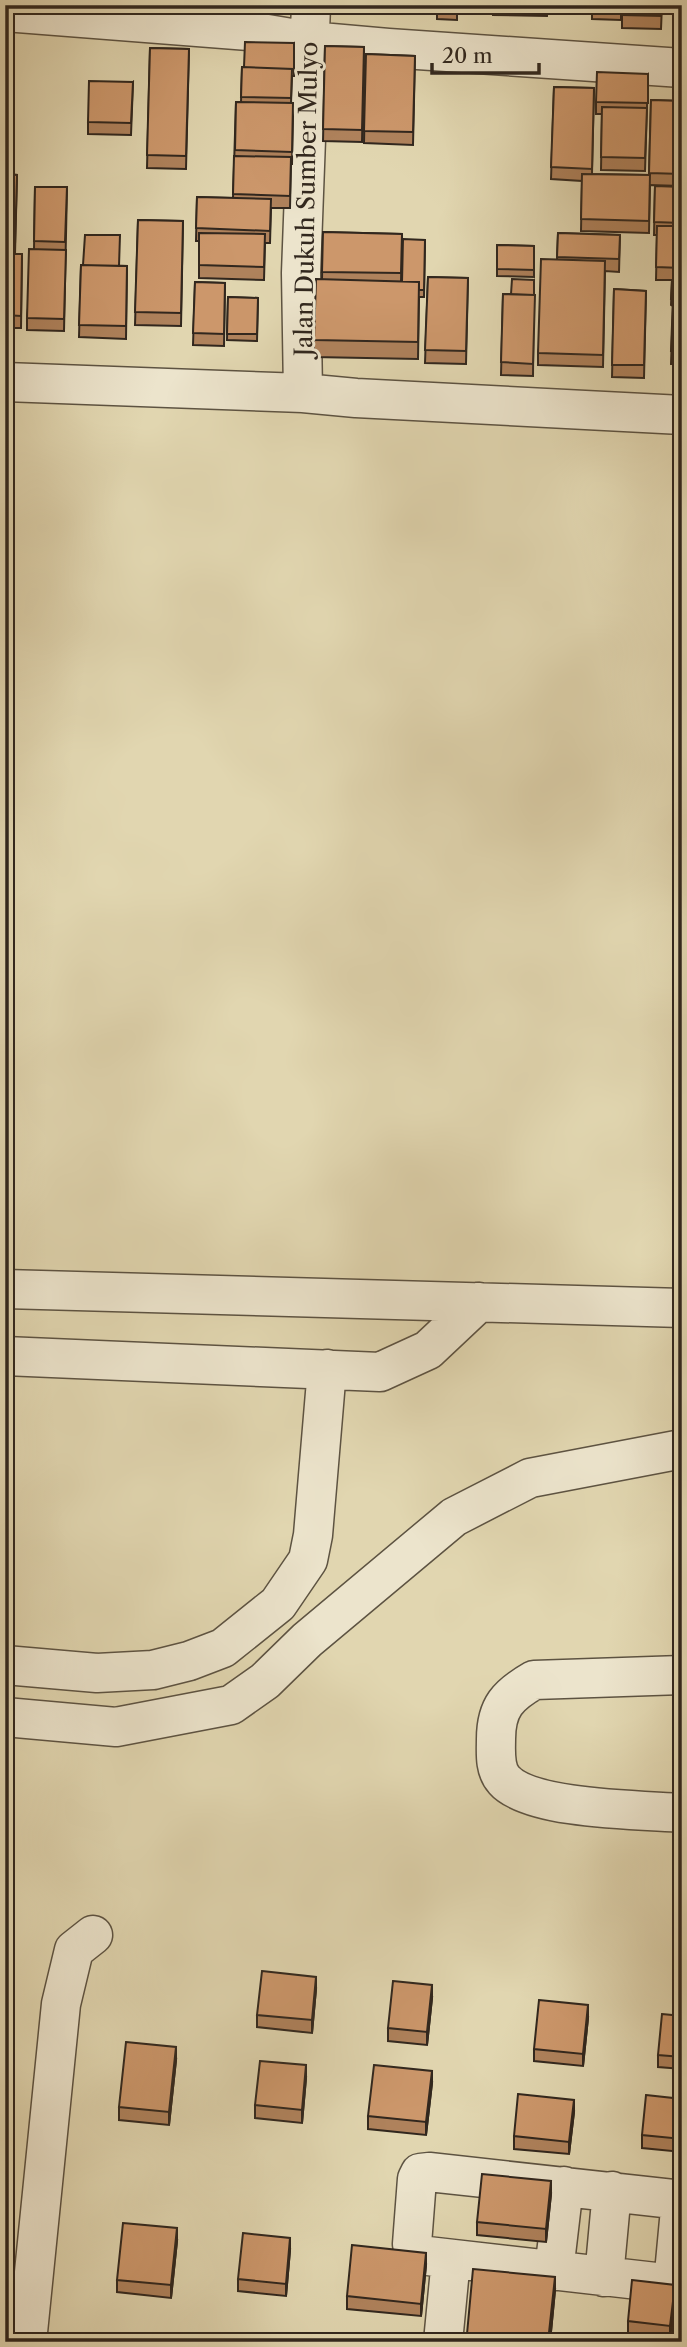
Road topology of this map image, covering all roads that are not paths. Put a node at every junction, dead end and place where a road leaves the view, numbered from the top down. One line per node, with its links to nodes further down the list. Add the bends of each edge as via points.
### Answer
1 (5, 12): 2 (street, via 249,31)
2 (310, 23): 3 (street, via 402,49); 5 (street, Jalan Dukuh Sumber Mulyo, via 301,273)
3 (682, 68)
4 (5, 382): 5 (street, Jalan Dukuh Sumber Mulyo)
5 (303, 393): 6 (street, Jalan Dukuh Sumber Mulyo)
6 (682, 415)
7 (5, 1289): 8 (street)
8 (479, 1302): 9 (street); 11 (street, via 428,1350 380,1372)
9 (682, 1308)
10 (5, 1356): 11 (street)
11 (327, 1369): 13 (street, via 308,1560 278,1604 223,1648 153,1670 97,1673)
12 (682, 1449): 15 (street, via 530,1478 454,1517 265,1681 231,1705 116,1727)
13 (5, 1665)
14 (682, 1675): 16 (street, via 534,1680 514,1691 496,1725 496,1761 503,1779 513,1787 576,1806)
15 (5, 1717)
16 (682, 1813)
17 (93, 1935): 25 (street, via 74,1950 61,2004)
18 (564, 2186): 19 (street); 21 (street, via 420,2173 414,2252); 22 (street)
19 (612, 2191): 20 (street); 23 (street)
20 (681, 2199): 24 (street)
21 (451, 2259): 22 (street); 26 (street)
22 (554, 2271): 23 (street)
23 (604, 2277): 24 (street)
24 (677, 2285)
25 (27, 2342)
26 (443, 2342)

